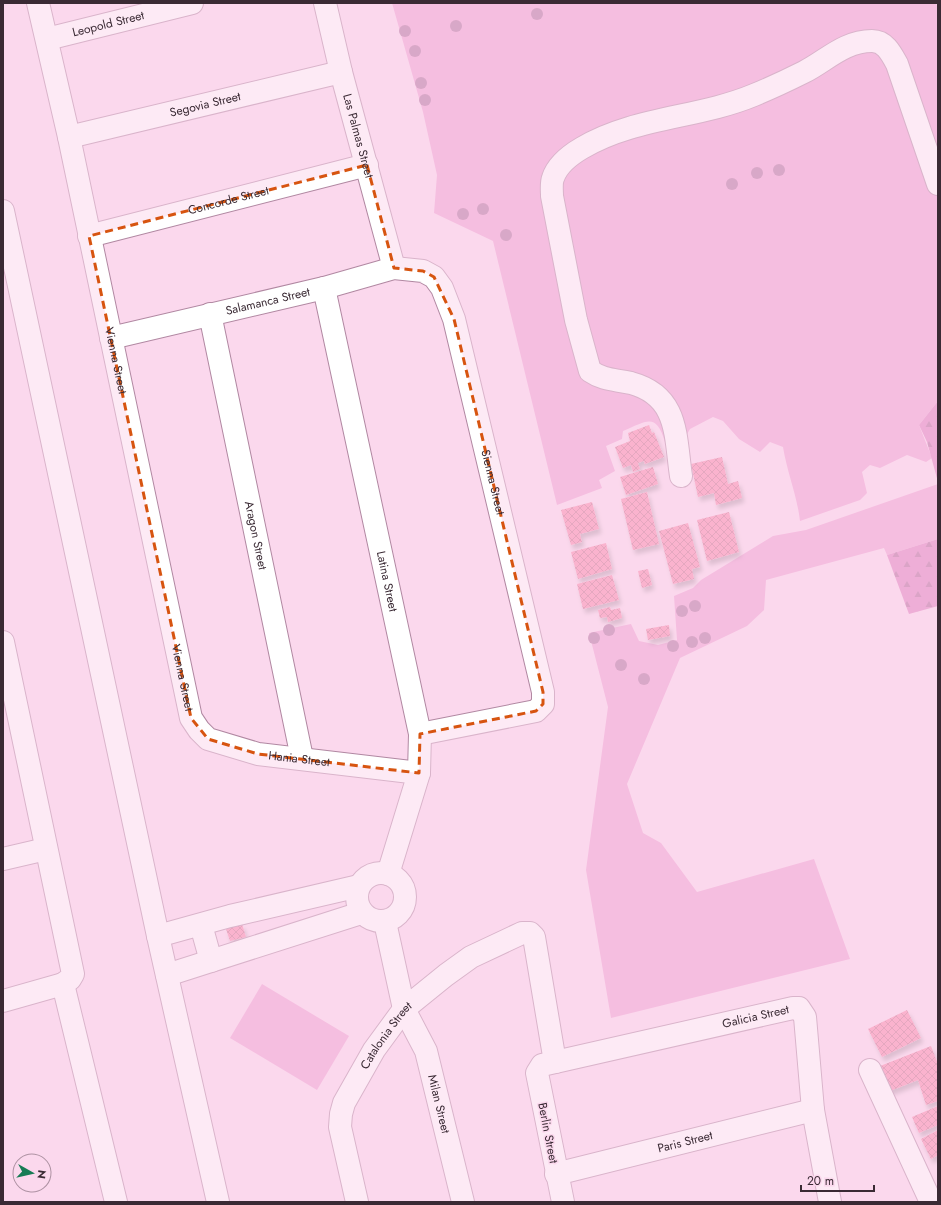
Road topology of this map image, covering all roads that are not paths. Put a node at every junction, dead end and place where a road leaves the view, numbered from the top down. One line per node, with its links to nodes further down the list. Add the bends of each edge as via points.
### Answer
1 (38, 3): 4 (street, Vienna Street)
2 (192, 3): 4 (street, Leopold Street)
3 (325, 3): 5 (street, Las Palmas Street)
4 (47, 39): 6 (street, Vienna Street)
5 (341, 72): 6 (street, Segovia Street); 7 (street, Las Palmas Street)
6 (69, 137): 10 (street, Vienna Street)
7 (367, 165): 10 (street, Concorde Street); 11 (street, Las Palmas Street)
8 (938, 184): 16 (street, via 897,64 883,44 873,41 862,42 838,51 805,71 746,98 720,107 618,132 582,148 562,163 552,179 552,196 576,320 590,371 600,378 632,384 655,395 667,406 672,418)
9 (3, 211): 32 (street)
10 (89, 236): 15 (street, Vienna Street)
11 (394, 268): 12 (street, Salamanca Street); 13 (street, Salamanca Street)
12 (423, 271): 20 (street, Sienna Street, via 434,277 442,288 454,318 543,692 543,704 536,711)
13 (324, 288): 14 (street, Salamanca Street); 20 (street, Latina Street)
14 (210, 314): 15 (street, Salamanca Street); 21 (street, Aragon Street)
15 (111, 338): 19 (street, Vienna Street)
16 (681, 476)
17 (3, 642): 18 (street)
18 (10, 711): 23 (street)
19 (191, 718): 21 (street, Hania Street, via 208,738 258,754)
20 (420, 734): 22 (street, Latina Street)
21 (302, 758): 22 (street, Hania Street)
22 (419, 773): 25 (street, Latina Street)
23 (46, 849): 24 (street); 36 (street, via 73,969 70,979)
24 (3, 859)
25 (388, 874): 26 (street, via 372,875); 29 (street, via 401,883 406,899 399,914)
26 (359, 886): 27 (street); 28 (street, via 357,902)
27 (256, 910): 30 (street); 33 (street)
28 (361, 913): 29 (street, via 370,920); 33 (street)
29 (385, 922): 38 (street, Milan Street)
30 (200, 925): 32 (street); 34 (street)
31 (530, 933): 38 (street, Catalonia Street, via 522,933 471,957); 39 (street, Berlin Street, via 534,937)
32 (158, 936): 35 (street)
33 (266, 942): 34 (street)
34 (210, 960): 35 (street)
35 (167, 975): 44 (street)
36 (63, 984): 37 (street); 43 (street)
37 (3, 1001)
38 (404, 1009): 45 (street, Catalonia Street, via 374,1050 344,1103 341,1114 340,1127); 46 (street, Milan Street, via 426,1052)
39 (548, 1063): 41 (street, Galicia Street, via 799,1008 805,1017); 42 (street, Berlin Street, via 537,1073)
40 (870, 1070): 49 (street)
41 (813, 1110): 42 (street, Paris Street); 48 (street, Galicia Street)
42 (556, 1174): 47 (street, Berlin Street)
43 (116, 1202)
44 (218, 1202)
45 (357, 1202)
46 (463, 1202)
47 (563, 1202)
48 (830, 1202)
49 (931, 1202)

